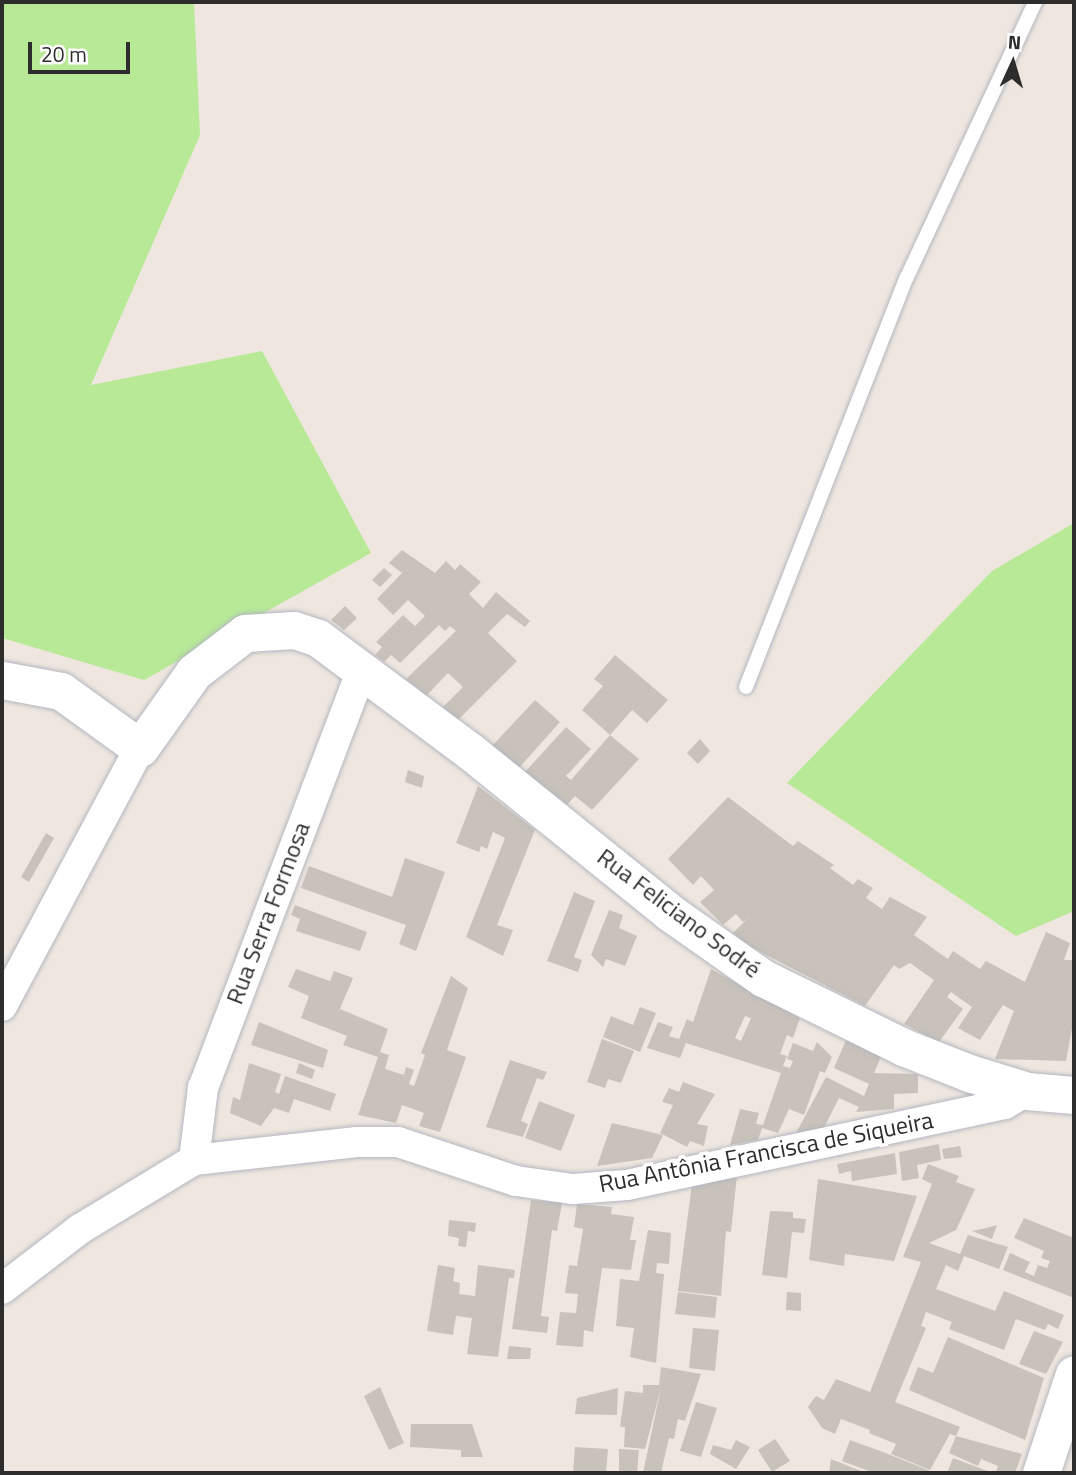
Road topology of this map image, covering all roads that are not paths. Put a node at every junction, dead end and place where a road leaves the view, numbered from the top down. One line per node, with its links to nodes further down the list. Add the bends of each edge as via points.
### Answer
1 (1035, 2): 4 (lane, via 907,278)
2 (361, 672): 5 (street, Rua Feliciano Sodré, via 318,638 294,630 245,633 194,672); 7 (street, Rua Feliciano Sodré, via 471,752 669,912 763,978 903,1047); 9 (street, Rua Serra Formosa, via 204,1088)
3 (2, 680): 5 (street, via 61,691)
4 (746, 687)
5 (140, 748): 6 (street)
6 (2, 1006)
7 (1027, 1091): 8 (street, Rua Feliciano Sodré); 9 (street, Rua Antônia Francisca de Siqueira, via 1005,1104 627,1185 573,1189 516,1181 398,1142 357,1142)
8 (1074, 1095)
9 (194, 1160): 10 (street, Rua Antônia Francisca de Siqueira, via 80,1229)
10 (2, 1289)
11 (1074, 1374): 12 (street)
12 (1041, 1473)

